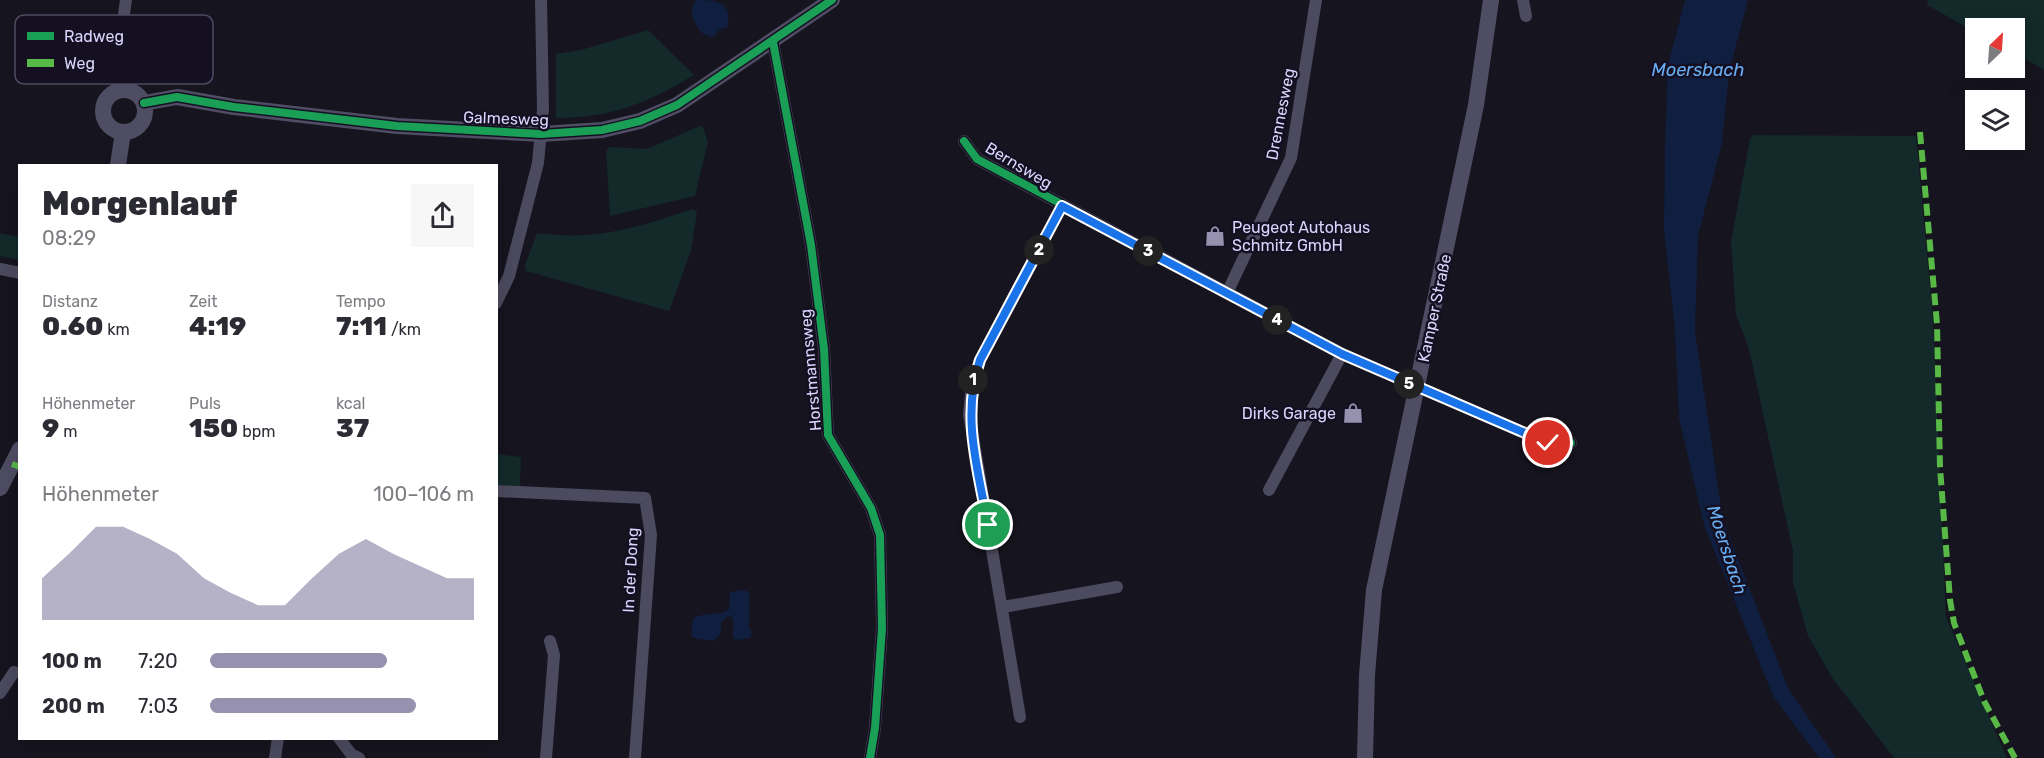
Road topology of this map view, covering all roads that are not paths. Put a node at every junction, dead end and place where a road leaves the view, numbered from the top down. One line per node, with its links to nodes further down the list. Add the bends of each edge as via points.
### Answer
1 (126, 0): 7 (street)
2 (541, 0): 14 (street)
3 (832, 0): 9 (street, Galmesweg)
4 (1316, 0): 20 (street, Drennesweg, via 1291,158)
5 (1491, 0): 23 (street, Kamper Straße, via 1476,105)
6 (1523, 0): 8 (street)
7 (124, 15)
8 (1526, 16)
9 (773, 42): 14 (street, Galmesweg, via 677,105 640,121 602,130); 41 (street, Horstmannsweg, via 811,245 825,349 828,435 871,508 880,535 882,628)
10 (119, 84): 11 (street)
11 (120, 90): 12 (street, via 136,94); 13 (street, via 108,96 103,110 107,124)
12 (144, 103): 13 (street, via 141,124); 14 (street, Galmesweg, via 177,97 397,126)
13 (123, 132): 16 (street)
14 (541, 134): 21 (street, via 538,163 509,276)
15 (964, 141): 17 (street, Bernsweg, via 977,159)
16 (118, 164)
17 (1062, 206): 20 (street, Bernsweg); 30 (street, via 980,360 971,394 969,415)
18 (0, 269): 19 (street)
19 (18, 273)
20 (1227, 293): 22 (street, Bernsweg)
21 (498, 299)
22 (1342, 354): 23 (street, Bernsweg); 27 (street)
23 (1417, 388): 24 (street, Bernsweg, via 1548,443); 42 (street, Kamper Straße, via 1374,590)
24 (1571, 443)
25 (18, 453): 26 (street)
26 (0, 488)
27 (1269, 490)
28 (498, 491): 40 (street, In der Dong, via 645,498 651,535)
29 (1117, 587): 30 (street)
30 (1003, 607): 34 (street)
31 (550, 641): 39 (street, via 554,655)
32 (14, 672): 33 (street)
33 (0, 693)
34 (1020, 717)
35 (278, 740): 37 (street)
36 (340, 740): 38 (street)
37 (274, 758)
38 (359, 758)
39 (546, 758)
40 (635, 758)
41 (870, 758)
42 (1365, 758)

